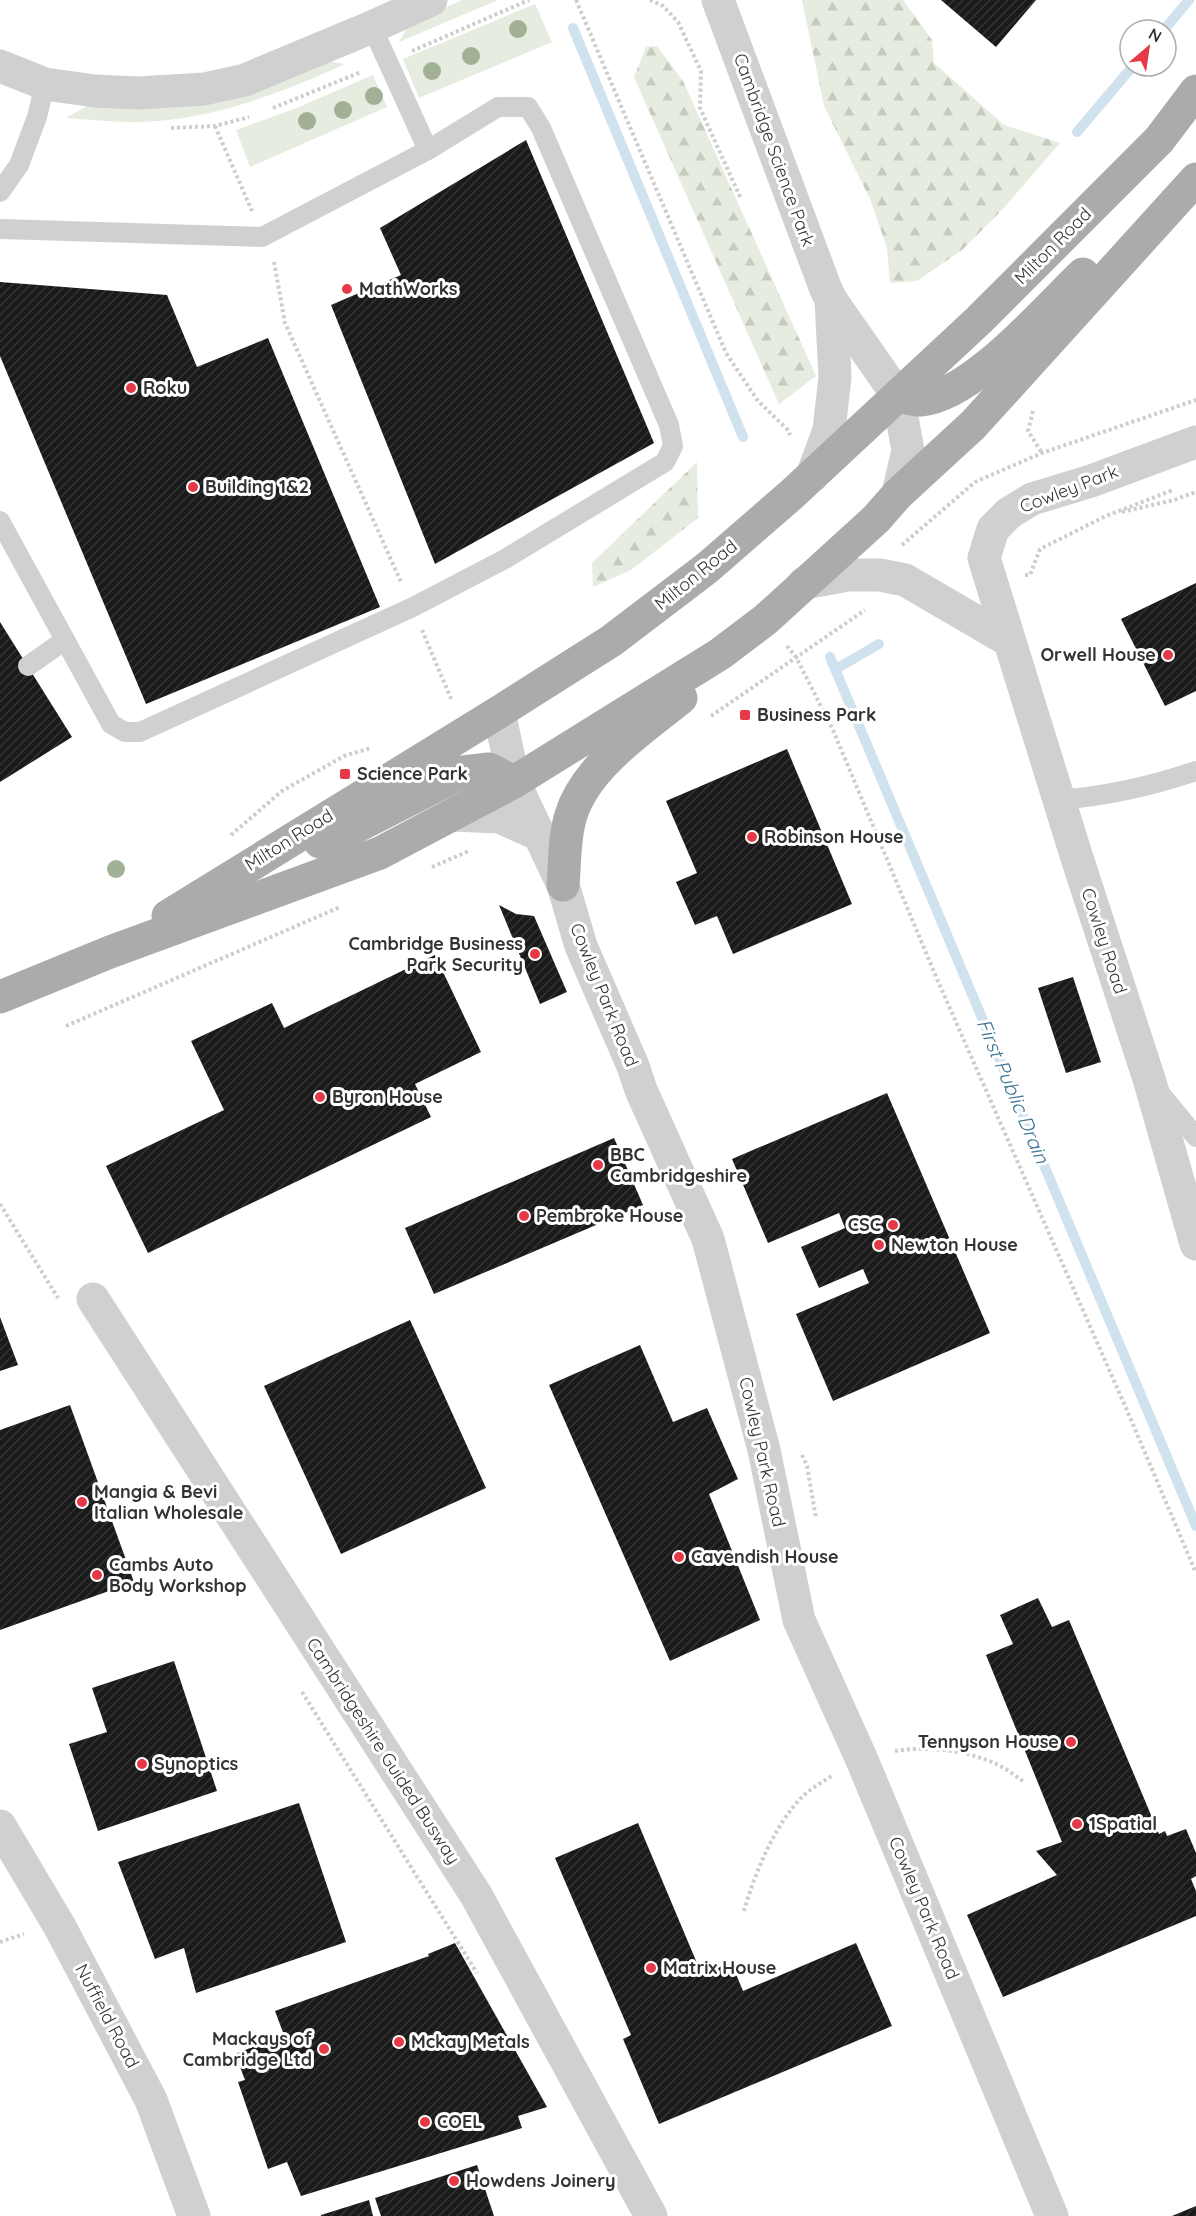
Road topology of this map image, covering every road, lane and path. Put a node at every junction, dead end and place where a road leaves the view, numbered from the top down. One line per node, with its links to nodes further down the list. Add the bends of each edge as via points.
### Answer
1 (431, 0): 6 (street)
2 (530, 0): 7 (path)
3 (576, 0): 23 (path, via 726,353 758,400 788,430)
4 (650, 0): 15 (path, via 663,6 678,22 701,71 700,108)
5 (718, 0): 18 (street, Cambridge Science Park)
6 (372, 27): 9 (street, via 245,80 204,89 138,93); 12 (lane)
7 (412, 51)
8 (0, 66): 9 (street)
9 (45, 84): 14 (lane, via 19,165)
10 (1196, 91): 19 (main road, Milton Road, via 1159,140)
11 (215, 126): 17 (path)
12 (428, 150): 17 (lane); 34 (lane, via 498,107 528,107 541,128 669,425 673,447 666,462 505,559)
13 (1196, 178): 19 (main road, via 1093,264 981,372 947,392 920,401); 28 (main road, Milton Road, via 973,425)
14 (0, 192)
15 (741, 200)
16 (0, 229): 17 (lane)
17 (262, 237): 34 (path, via 273,258 285,323)
18 (831, 300): 19 (street, Cambridge Science Park); 25 (street, Cambridge Science Park, via 833,398 829,430)
19 (898, 396): 25 (main road, Milton Road); 28 (street, Cambridge Science Park, via 908,450)
20 (1196, 399): 24 (path)
21 (1035, 406): 24 (path, via 1028,431)
22 (1196, 442): 31 (street, Cowley Park, via 1032,499 993,529 984,558)
23 (793, 444)
24 (1042, 453): 30 (path, via 975,482)
25 (812, 476): 42 (main road, Milton Road, via 707,568 610,641)
26 (1176, 489): 27 (path, via 1106,516)
27 (1196, 492)
28 (898, 494): 33 (main road, Milton Road, via 876,519)
29 (0, 521): 36 (lane)
30 (902, 545)
31 (988, 574): 37 (street, Cowley Road)
32 (905, 580): 33 (street, via 848,575); 37 (street); 39 (path)
33 (804, 583): 35 (main road, Milton Road)
34 (413, 607): 36 (lane, via 140,732 125,732 111,724); 41 (path)
35 (765, 620): 38 (main road, Milton Road); 39 (path)
36 (65, 640): 40 (lane)
37 (1008, 640): 47 (street, Cowley Road)
38 (720, 654): 46 (main road, Milton Road); 54 (main road, via 697,686 607,759 592,776 571,814)
39 (796, 657): 43 (path); 63 (path, via 833,730)
40 (28, 666)
41 (447, 690)
42 (499, 712): 46 (street, Cowley Park Road); 51 (main road, Milton Road)
43 (711, 716)
44 (375, 747): 50 (path, via 344,756 282,791)
45 (1196, 771): 47 (lane, via 1112,793)
46 (514, 782): 48 (main road, Milton Road); 49 (street, Cowley Park Road); 51 (main road, via 489,769 463,772 330,840)
47 (1060, 800): 59 (street, Cowley Road)
48 (453, 815): 49 (street, via 499,817); 56 (main road, Milton Road, via 380,853)
49 (540, 835): 54 (street, Cowley Park Road)
50 (227, 838)
51 (272, 851): 56 (main road, Milton Road)
52 (447, 860): 53 (path)
53 (425, 870)
54 (563, 885): 67 (street, Cowley Park Road, via 581,946 708,1239 764,1450 799,1620 862,1760)
55 (349, 903): 58 (path)
56 (110, 952): 57 (main road, Milton Road)
57 (0, 997)
58 (66, 1026)
59 (1150, 1082): 60 (lane); 61 (street, Cowley Road)
60 (1196, 1137)
61 (1196, 1244)
62 (93, 1299): 66 (street, Cambridgeshire Guided Busway, via 476,1895)
63 (1196, 1573)
64 (0, 1826): 65 (street, Nuffield Road, via 60,1927 151,2100)
65 (194, 2216)
66 (651, 2216)
67 (1052, 2216)

